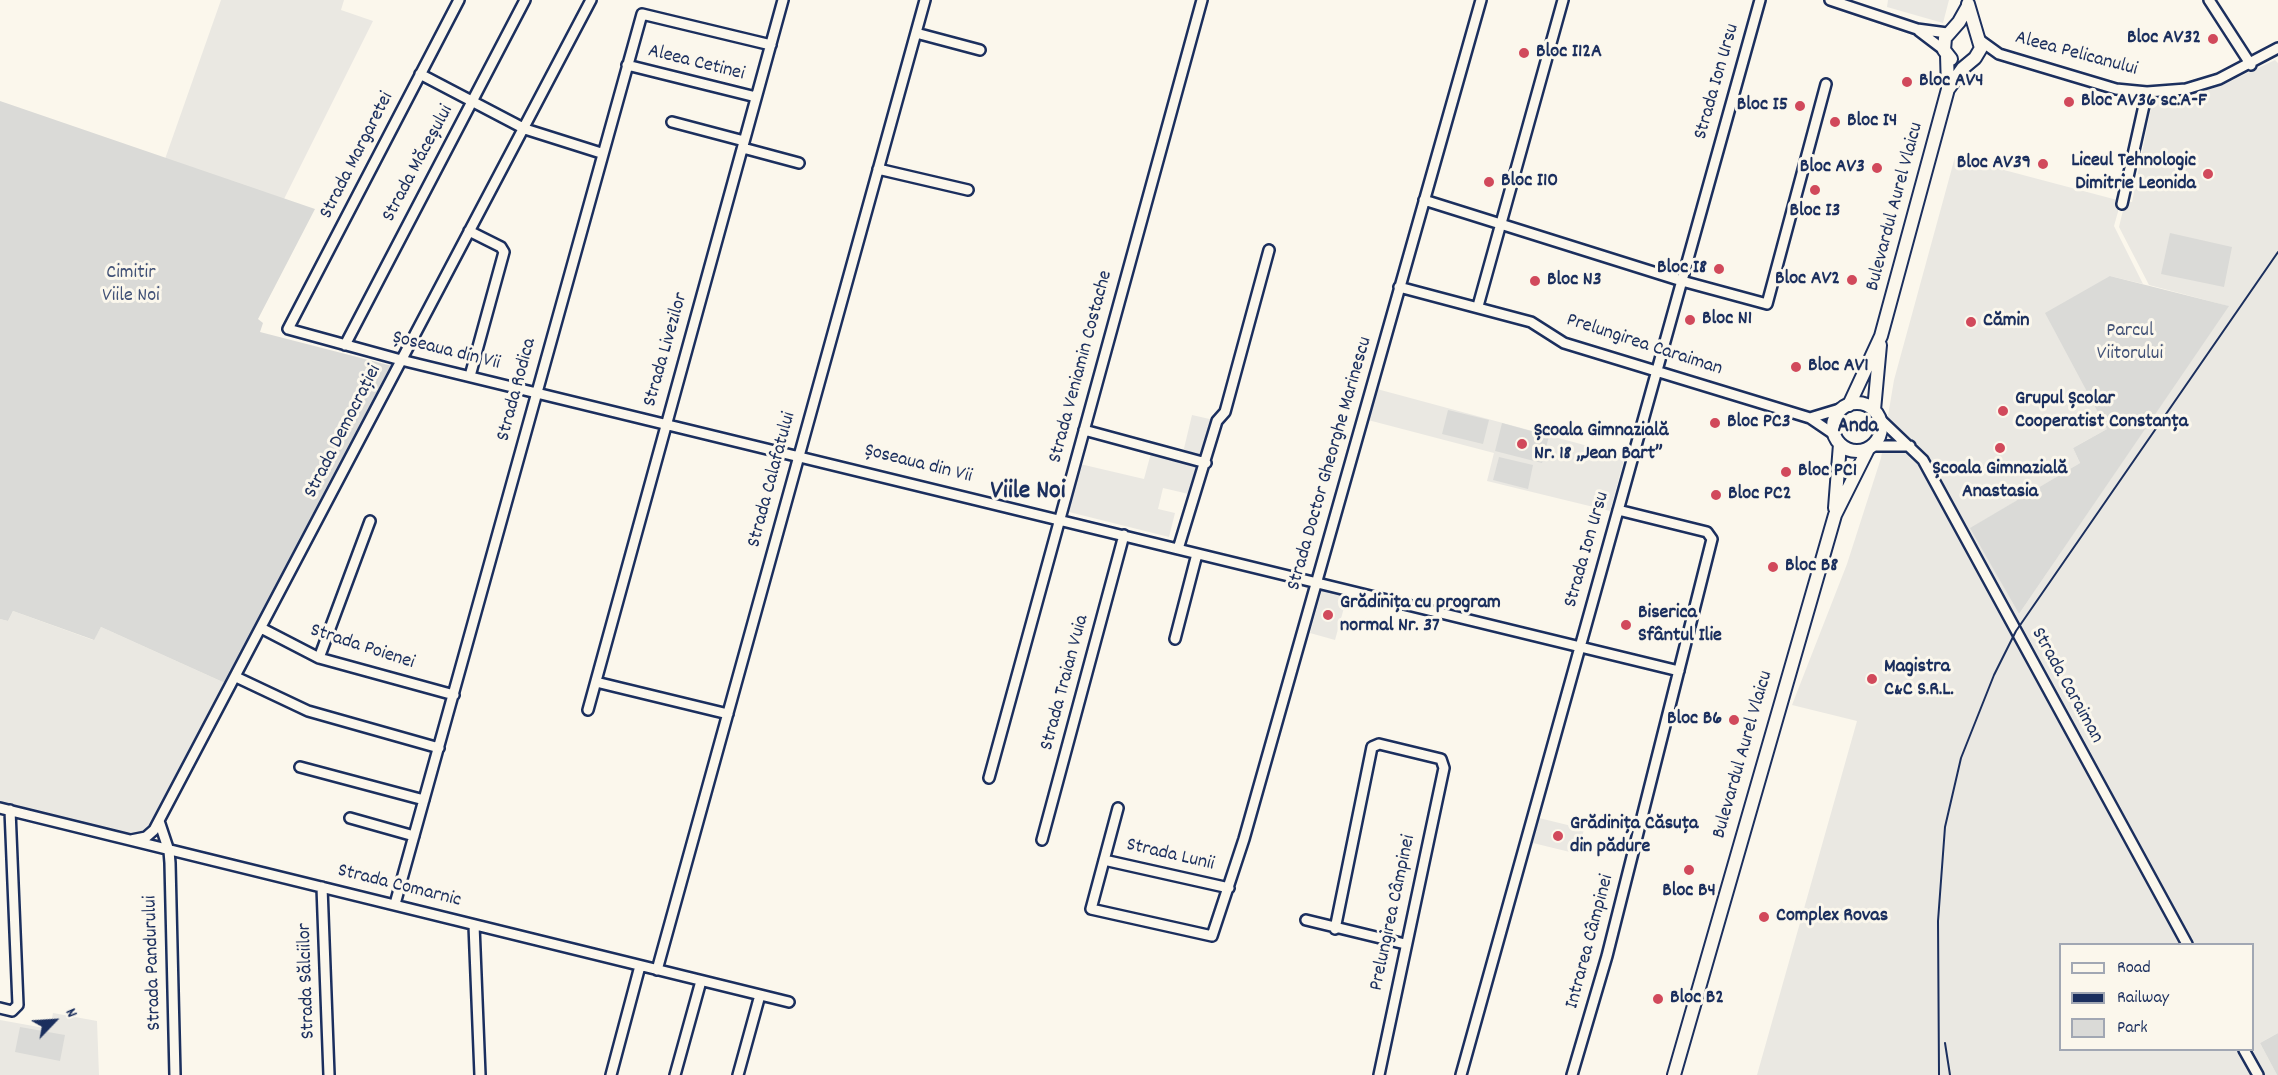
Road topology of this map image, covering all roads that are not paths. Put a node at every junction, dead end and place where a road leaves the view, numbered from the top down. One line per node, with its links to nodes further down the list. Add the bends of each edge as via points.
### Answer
1 (459, 0): 25 (street, Strada Margaretei)
2 (525, 0): 30 (street, Strada Măceșului)
3 (591, 0): 32 (street, Strada Democrației)
4 (783, 0): 17 (street, Strada Livezilor)
5 (925, 0): 15 (street, Strada Calafatului)
6 (1202, 0): 57 (street, Strada Veniamin Costache)
7 (1481, 0): 38 (street, Strada Doctor Gheorghe Marinescu)
8 (1563, 0): 40 (street)
9 (1760, 0): 43 (street, Strada Ion Ursu)
10 (1830, 0): 13 (street)
11 (2210, 0): 24 (street)
12 (1969, 2): 14 (main road, via 1959,22); 16 (main road)
13 (1917, 29): 14 (street); 20 (street)
14 (1949, 31): 16 (main road, via 1964,26); 20 (main road)
15 (916, 33): 19 (street); 36 (street, Strada Calafatului)
16 (1978, 36): 21 (street, Aleea Pelicanului); 22 (main road)
17 (771, 45): 23 (street, Strada Rodica, via 642,14); 29 (street, Strada Livezilor)
18 (2278, 48): 24 (street, Aleea Pelicanului)
19 (980, 50)
20 (1946, 52): 22 (main road, via 1956,62); 27 (main road, Bulevardul Aurel Vlaicu)
21 (1999, 54): 22 (street, Aleea Pelicanului); 28 (street, Aleea Pelicanului, via 2116,89)
22 (1972, 60): 27 (main road, Bulevardul Aurel Vlaicu)
23 (627, 65): 29 (street, Aleea Cetinei); 34 (street, Strada Rodica)
24 (2251, 65): 28 (street, Aleea Pelicanului, via 2186,89)
25 (420, 74): 30 (street); 46 (street, Strada Margaretei)
26 (1826, 84): 43 (street, via 1767,304)
27 (1948, 88): 47 (main road, Bulevardul Aurel Vlaicu)
28 (2147, 92): 39 (street)
29 (756, 97): 33 (street, Strada Livezilor)
30 (472, 103): 32 (street); 48 (street, Strada Măceșului)
31 (672, 122): 33 (street)
32 (525, 129): 34 (street); 41 (street, Strada Democrației)
33 (743, 145): 35 (street); 56 (street, Strada Livezilor)
34 (601, 153): 52 (street, Strada Rodica)
35 (799, 163)
36 (878, 170): 37 (street); 61 (street, Strada Calafatului)
37 (968, 190)
38 (1424, 201): 40 (street); 44 (street, Strada Doctor Gheorghe Marinescu)
39 (2122, 204)
40 (1502, 225): 43 (street); 45 (street)
41 (469, 231): 49 (street, Strada Democrației); 51 (street, via 504,252)
42 (1269, 250): 62 (street, via 1225,412 1217,421)
43 (1682, 281): 50 (street, Strada Ion Ursu)
44 (1399, 287): 45 (street, Prelungirea Caraiman); 70 (street, Strada Doctor Gheorghe Marinescu)
45 (1478, 306): 50 (street, Prelungirea Caraiman, via 1531,322 1564,343)
46 (288, 329): 48 (street, Șoseaua din Vii)
47 (1881, 336): 53 (main road, Bulevardul Aurel Vlaicu); 54 (main road, Bulevardul Aurel Vlaicu)
48 (345, 345): 49 (street, Șoseaua din Vii)
49 (401, 360): 51 (street, Șoseaua din Vii); 71 (street, Strada Democrației)
50 (1657, 371): 55 (street, Prelungirea Caraiman); 63 (street, Strada Ion Ursu)
51 (470, 376): 52 (street, Șoseaua din Vii)
52 (536, 392): 56 (street, Șoseaua din Vii); 78 (street, Strada Rodica)
53 (1846, 406): 54 (main road, via 1866,405); 55 (street); 58 (main road, via 1834,421)
54 (1877, 414): 59 (street, Strada Caraiman); 60 (main road, via 1880,435)
55 (1810, 418): 58 (street, Prelungirea Caraiman)
56 (665, 423): 61 (street, Șoseaua din Vii); 77 (street, Strada Livezilor)
57 (1084, 430): 62 (street); 65 (street, Strada Veniamin Costache)
58 (1838, 439): 60 (main road, via 1854,451); 64 (main road, Bulevardul Aurel Vlaicu)
59 (1910, 446): 60 (street); 101 (street, Strada Caraiman, via 1931,476)
60 (1870, 447): 64 (main road, Bulevardul Aurel Vlaicu)
61 (798, 455): 65 (street, Șoseaua din Vii); 80 (street, Strada Calafatului)
62 (1206, 463): 68 (street)
63 (1618, 510): 73 (street, Strada Ion Ursu); 75 (street, Intrarea Câmpinei, via 1707,532 1712,539)
64 (1835, 515): 119 (main road, Bulevardul Aurel Vlaicu)
65 (1059, 519): 67 (street, Șoseaua din Vii); 83 (street, Strada Veniamin Costache)
66 (370, 521): 74 (street)
67 (1124, 535): 68 (street, Șoseaua din Vii); 92 (street, Strada Traian Vuia)
68 (1178, 549): 69 (street, Șoseaua din Vii)
69 (1197, 554): 70 (street, Șoseaua din Vii); 72 (street)
70 (1317, 581): 73 (street, Șoseaua din Vii); 96 (street, Strada Doctor Gheorghe Marinescu)
71 (261, 628): 74 (street, Strada Poienei); 76 (street, Strada Democrației)
72 (1175, 639)
73 (1581, 646): 75 (street, Șoseaua din Vii); 117 (street, Strada Ion Ursu)
74 (319, 658): 78 (street, Strada Poienei)
75 (1679, 671): 118 (street, Intrarea Câmpinei, via 1607,956)
76 (236, 677): 81 (street, via 308,711); 89 (street, Strada Democrației)
77 (596, 682): 79 (street, Strada Livezilor); 80 (street)
78 (454, 695): 81 (street, Strada Rodica)
79 (588, 710)
80 (728, 714): 104 (street, Strada Calafatului)
81 (439, 748): 84 (street, Strada Rodica)
82 (300, 767): 84 (street)
83 (989, 778)
84 (424, 800): 90 (street, Strada Rodica)
85 (0, 807): 87 (street, Strada Comarnic)
86 (1118, 808): 94 (street)
87 (10, 810): 91 (street, Strada Comarnic); 108 (street, via 18,1005 12,1011)
88 (350, 818): 90 (street)
89 (159, 821): 91 (street, via 146,837); 93 (street)
90 (414, 836): 97 (street, Strada Rodica)
91 (131, 840): 93 (street, Strada Comarnic)
92 (1042, 840)
93 (169, 851): 95 (street, Strada Comarnic); 110 (street, Strada Pandurului)
94 (1104, 860): 96 (street, Strada Lunii); 96 (street, Strada Doctor Gheorghe Marinescu, via 1091,909 1212,936)
95 (322, 887): 97 (street, Strada Comarnic); 111 (street, Strada Sălciilor)
96 (1229, 888)
97 (395, 904): 99 (street, Strada Comarnic)
98 (1306, 920): 100 (street)
99 (474, 925): 103 (street, Strada Comarnic); 112 (street)
100 (1335, 929): 102 (street); 102 (street, Prelungirea Câmpinei, via 1372,747 1378,744 1441,759 1444,768)
101 (2186, 943)
102 (1405, 944): 116 (street, Prelungirea Câmpinei)
103 (640, 966): 104 (street, Strada Comarnic); 113 (street)
104 (657, 970): 105 (street, Strada Comarnic)
105 (701, 981): 106 (street, Strada Comarnic); 114 (street)
106 (760, 995): 107 (street, Strada Comarnic); 115 (street)
107 (789, 1002)
108 (0, 1008)
109 (2245, 1051): 120 (street)
110 (175, 1075)
111 (329, 1075)
112 (480, 1075)
113 (610, 1075)
114 (675, 1075)
115 (738, 1075)
116 (1378, 1075)
117 (1461, 1075)
118 (1572, 1075)
119 (1674, 1075)
120 (2258, 1075)

